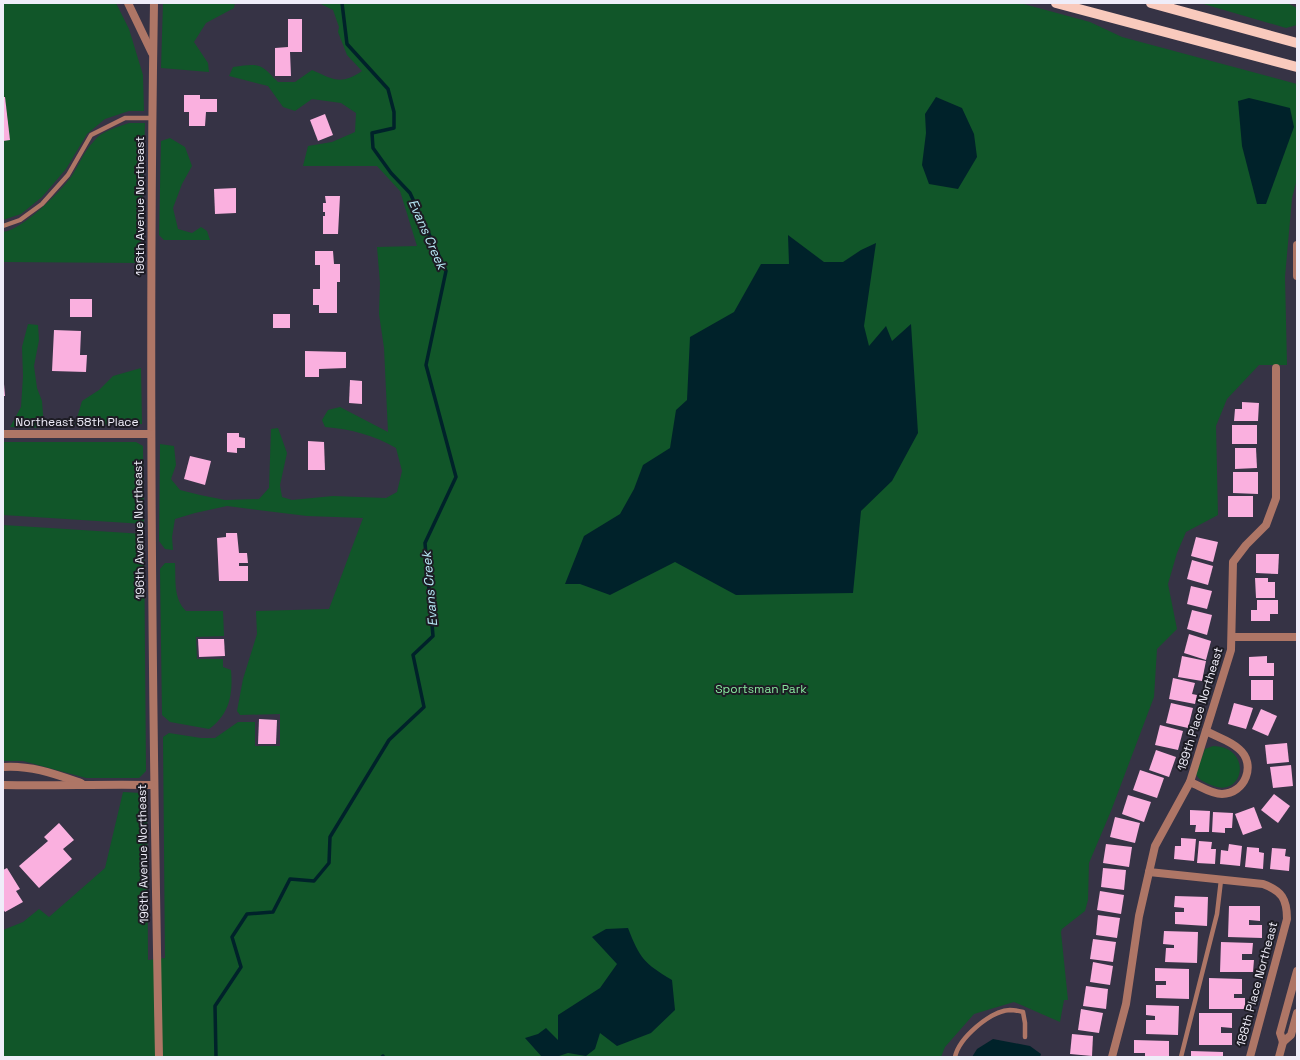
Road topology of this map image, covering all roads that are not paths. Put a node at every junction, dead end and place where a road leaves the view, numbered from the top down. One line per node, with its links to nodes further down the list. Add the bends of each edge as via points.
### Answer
1 (128, 3): 6 (street)
2 (154, 3): 6 (street, 196th Avenue Northeast)
3 (1056, 3): 7 (main road)
4 (1151, 3): 5 (main road)
5 (1297, 43)
6 (153, 56): 8 (street, 196th Avenue Northeast)
7 (1297, 67)
8 (152, 118): 9 (lane, via 125,118 91,135 68,175 42,204 20,220); 14 (street, 196th Avenue Northeast)
9 (3, 226)
10 (1297, 245): 11 (street)
11 (1297, 276)
12 (1276, 368): 15 (street, 189th Place Northeast, via 1276,498 1266,525 1233,562)
13 (3, 434): 14 (street, Northeast 58th Place)
14 (150, 434): 22 (street, 196th Avenue Northeast)
15 (1232, 637): 16 (street); 17 (street, 189th Place Northeast, via 1231,650)
16 (1297, 637)
17 (1206, 732): 19 (street, 189th Place Northeast); 19 (street, via 1240,749 1248,764 1248,773 1239,788 1223,794 1214,793)
18 (3, 767): 20 (street, via 20,766 42,770)
19 (1190, 782): 23 (street, 189th Place Northeast, via 1159,837)
20 (84, 784): 21 (street); 22 (street)
21 (3, 785)
22 (153, 785): 29 (street, 196th Avenue Northeast)
23 (1149, 872): 24 (street); 31 (street, 189th Place Northeast, via 1139,916 1126,1004)
24 (1221, 880): 32 (lane, via 1217,914); 33 (street, 188th Place Northeast, via 1272,887 1282,894 1287,905 1287,919)
25 (1297, 971): 28 (street, via 1280,1033)
26 (1297, 1013): 28 (street, via 1292,1035)
27 (1026, 1037): 30 (lane, via 1023,1012 1010,1010 982,1022 970,1032 956,1051)
28 (1283, 1042): 34 (street)
29 (159, 1057)
30 (955, 1057)
31 (1112, 1057)
32 (1181, 1057)
33 (1250, 1057)
34 (1280, 1057)

